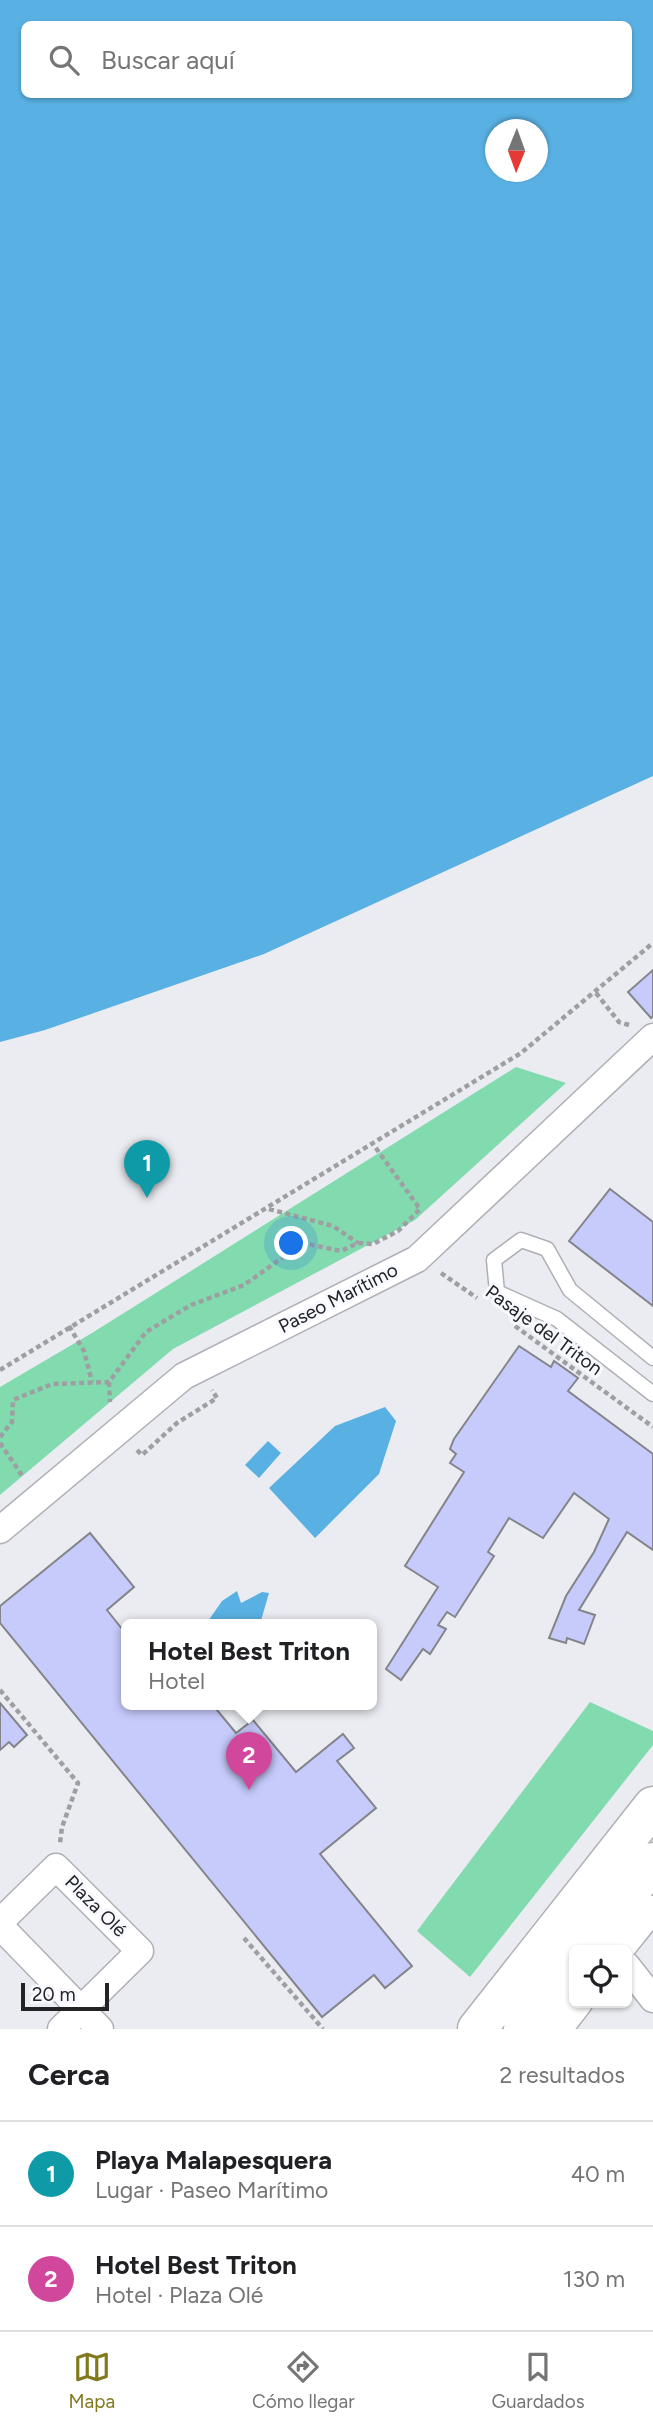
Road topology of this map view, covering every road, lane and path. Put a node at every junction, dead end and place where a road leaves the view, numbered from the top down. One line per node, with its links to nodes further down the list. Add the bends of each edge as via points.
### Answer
1 (653, 943): 2 (path)
2 (596, 993): 3 (path); 5 (path, via 521,1053)
3 (606, 1003)
4 (653, 1037): 8 (street, Paseo Marítimo)
5 (373, 1144): 6 (path); 7 (path, via 420,1209 398,1231 373,1244)
6 (268, 1209): 7 (path, via 333,1226); 11 (path)
7 (358, 1243): 15 (path, via 341,1251 303,1243 244,1285 191,1306 146,1332)
8 (417, 1259): 9 (path, Pasaje del Triton); 24 (street, Paseo Marítimo, via 184,1376)
9 (484, 1304)
10 (507, 1320): 20 (path, Pasaje del Triton)
11 (69, 1326): 13 (path); 14 (path, via 84,1351)
12 (653, 1358): 16 (lane, via 570,1290 547,1249 521,1240 494,1259 497,1292 557,1319)
13 (0, 1370)
14 (92, 1382): 15 (path); 21 (path, via 52,1384 13,1400 12,1422)
15 (109, 1382): 18 (path)
16 (653, 1394)
17 (208, 1404): 19 (path)
18 (110, 1406)
19 (185, 1419)
20 (653, 1427)
21 (0, 1437)
22 (0, 1443): 23 (path)
23 (24, 1478)
24 (0, 1530)
25 (0, 1690): 28 (path, via 78,1783 62,1828)
26 (653, 1806): 42 (main road)
27 (653, 1862): 32 (main road)
28 (56, 1867): 30 (street, Plaza Olé); 37 (street, Plaza Olé, via 140,1951)
29 (653, 1909): 33 (street)
30 (0, 1924): 37 (street, Plaza Olé)
31 (244, 1938): 41 (path)
32 (606, 1945)
33 (606, 1945)
34 (569, 1971): 43 (main road)
35 (632, 1972): 36 (street)
36 (653, 1999)
37 (82, 2008): 39 (street); 40 (street)
38 (575, 2008): 44 (street)
39 (61, 2029)
40 (100, 2029)
41 (323, 2029)
42 (477, 2029)
43 (523, 2029)
44 (559, 2029)

